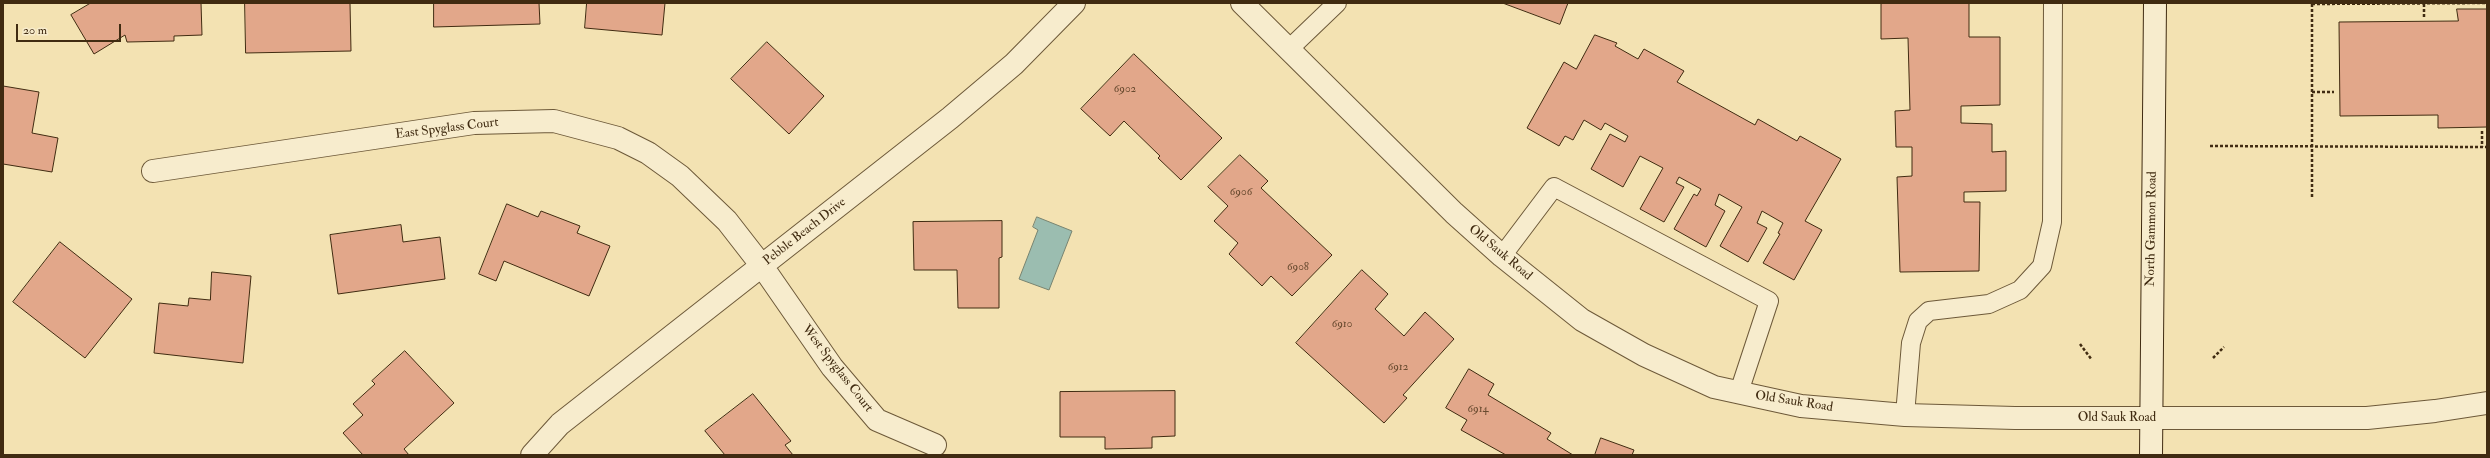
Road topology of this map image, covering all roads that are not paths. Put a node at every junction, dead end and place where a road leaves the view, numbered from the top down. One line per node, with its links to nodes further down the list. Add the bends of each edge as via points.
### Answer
1 (1074, 3): 9 (street, Pebble Beach Drive, via 1014,64 950,118)
2 (1242, 3): 6 (street, Old Sauk Road)
3 (1337, 3): 6 (lane)
4 (2053, 3): 12 (lane, via 2052,222 2042,266 2020,290 1989,304 1929,311 1918,321 1911,343)
5 (2155, 3): 13 (street, North Gammon Road)
6 (1288, 50): 8 (street, Old Sauk Road, via 1454,214)
7 (154, 172): 9 (street, East Spyglass Court, via 474,123 554,121 618,138 648,153 680,176 726,221)
8 (1502, 256): 10 (street, Old Sauk Road, via 1582,320 1644,355 1714,387); 10 (lane, via 1554,187 1769,301)
9 (762, 266): 14 (street, West Spyglass Court, via 832,367 877,420); 15 (street, Pebble Beach Drive, via 560,424)
10 (1739, 392): 12 (street, Old Sauk Road, via 1801,406)
11 (2487, 403): 13 (street, Old Sauk Road, via 2367,418)
12 (1905, 415): 13 (street, Old Sauk Road)
13 (2152, 418): 16 (street, North Gammon Road)
14 (935, 445)
15 (532, 455)
16 (2151, 455)

